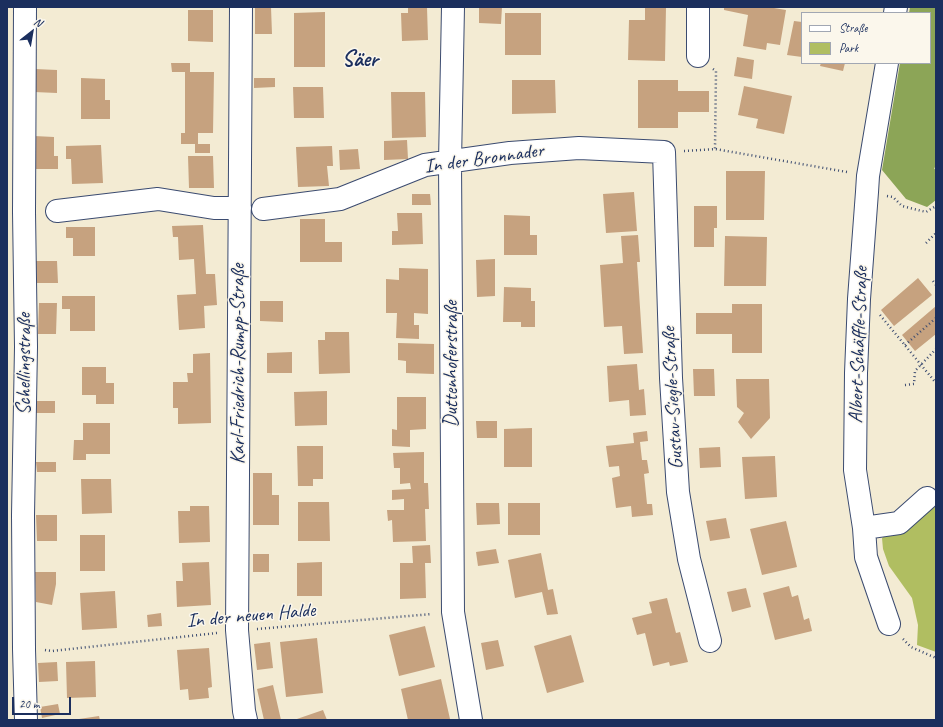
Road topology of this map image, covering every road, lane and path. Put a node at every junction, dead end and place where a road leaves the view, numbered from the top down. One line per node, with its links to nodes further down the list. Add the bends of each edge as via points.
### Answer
1 (25, 7): 16 (street, Schellingstraße)
2 (241, 7): 14 (street, Karl-Friedrich-Rumpp-Straße)
3 (453, 7): 10 (street, Duttenhoferstraße)
4 (698, 7): 5 (street)
5 (698, 56): 7 (path, via 716,71)
6 (887, 64): 30 (street, Albert-Schäffle-Straße, via 868,176 859,299 855,470)
7 (715, 149): 8 (path); 11 (path)
8 (693, 150)
9 (664, 152): 10 (street, In der Bronnader, via 579,148 510,153); 34 (street, Gustav-Siegle-Straße, via 671,378 678,492 689,559)
10 (450, 162): 15 (street, In der Bronnader, via 424,165 340,199); 31 (street, Duttenhoferstraße)
11 (839, 171)
12 (894, 197): 13 (path, via 902,206 926,212)
13 (936, 206)
14 (240, 208): 17 (street, via 214,208 158,199); 33 (street, Karl-Friedrich-Rumpp-Straße)
15 (263, 209)
16 (15, 211): 37 (street, Schellingstraße, via 26,347 23,515)
17 (57, 211)
18 (936, 233): 19 (path)
19 (926, 243)
20 (933, 282): 21 (path)
21 (936, 285)
22 (876, 311): 24 (path)
23 (936, 318): 24 (path)
24 (905, 345): 26 (path)
25 (936, 349): 26 (path)
26 (921, 364): 27 (path); 28 (path, via 915,371 914,384)
27 (936, 383)
28 (905, 385)
29 (927, 498): 30 (street, via 899,523)
30 (864, 528): 32 (street, Albert-Schäffle-Straße, via 866,557)
31 (453, 612): 33 (path, In der neuen Halde); 39 (street, Duttenhoferstraße)
32 (889, 624): 36 (path, via 910,647)
33 (236, 630): 35 (path, In der neuen Halde); 38 (street, Karl-Friedrich-Rumpp-Straße)
34 (710, 641)
35 (52, 651)
36 (936, 658)
37 (26, 720)
38 (246, 720)
39 (471, 720)

